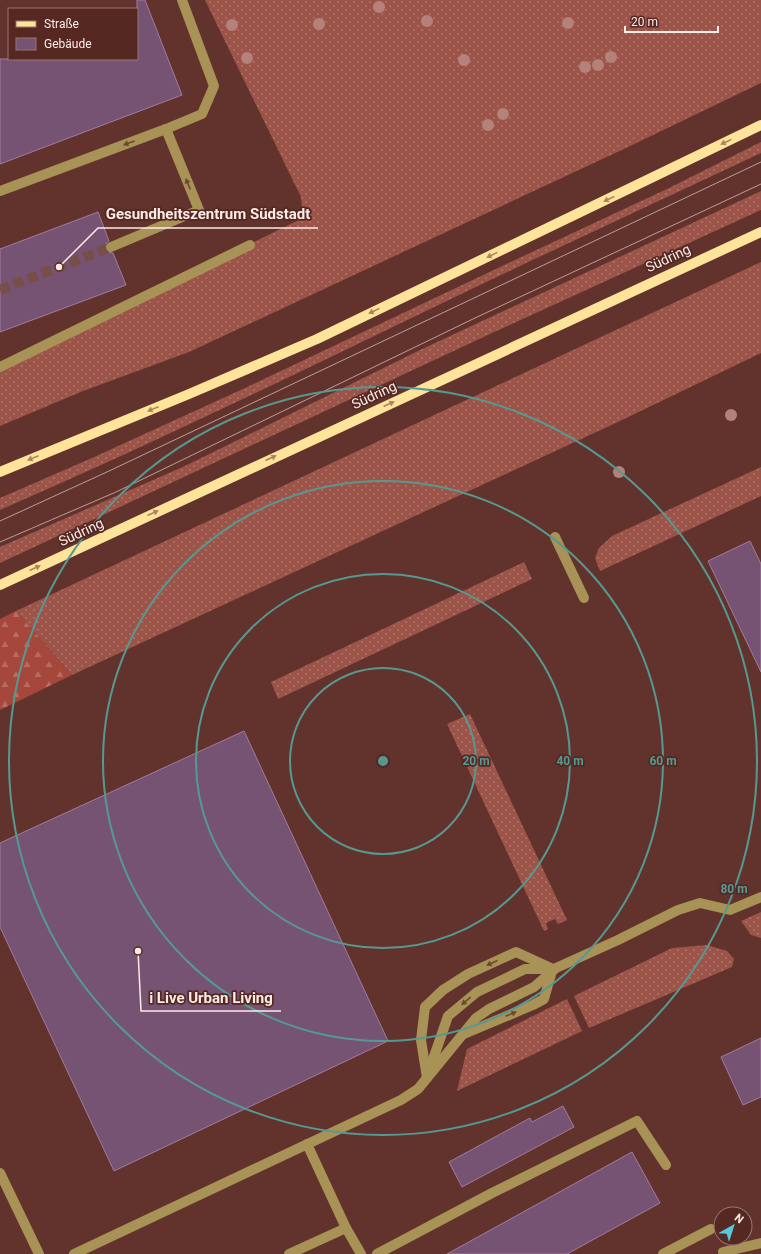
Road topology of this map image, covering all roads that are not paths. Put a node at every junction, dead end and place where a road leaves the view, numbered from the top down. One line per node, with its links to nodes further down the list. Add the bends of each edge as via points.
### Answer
1 (182, 0): 3 (street, via 214,86 202,114)
2 (761, 125): 9 (main road, one-way to 9, via 317,338)
3 (166, 129): 4 (street, one-way to 4); 7 (street, one-way to 3, via 199,210)
4 (0, 191)
5 (761, 232): 11 (main road, Südring, one-way to 5)
6 (250, 246): 8 (street)
7 (111, 247)
8 (0, 367)
9 (0, 472)
10 (555, 537): 12 (street)
11 (0, 585)
12 (584, 598)
13 (761, 897): 16 (street, via 730,910 700,903 678,910)
14 (515, 951): 15 (street); 16 (street); 20 (street, one-way to 20, via 462,978 443,990 425,1007 420,1040)
15 (525, 969): 16 (street); 17 (street); 20 (street, one-way to 20, via 477,992 448,1016)
16 (553, 970): 17 (street); 18 (street)
17 (534, 987): 18 (street); 19 (street, via 489,1009 476,1018)
18 (544, 999): 19 (street, one-way to 18)
19 (463, 1035): 20 (street)
20 (427, 1078): 21 (street, via 418,1089 401,1100)
21 (306, 1144): 24 (street); 29 (street)
22 (666, 1165): 32 (street, via 637,1121)
23 (0, 1173): 28 (street)
24 (346, 1228): 30 (street); 31 (street)
25 (711, 1229): 33 (street)
26 (761, 1243): 27 (street)
27 (723, 1252)
28 (39, 1254)
29 (74, 1254)
30 (289, 1254)
31 (361, 1254)
32 (377, 1254)
33 (663, 1254)

